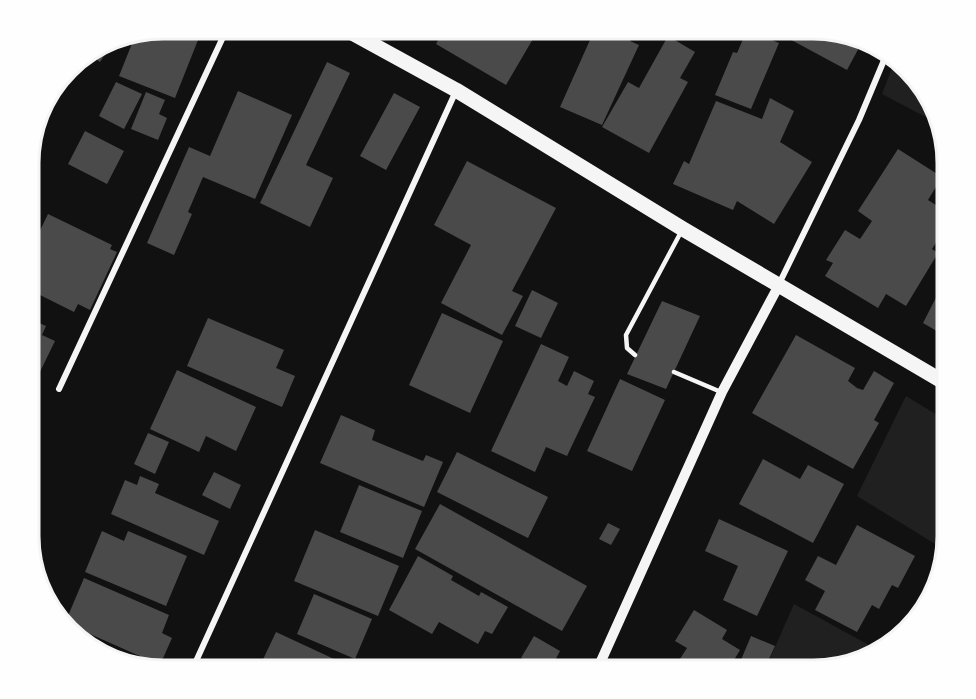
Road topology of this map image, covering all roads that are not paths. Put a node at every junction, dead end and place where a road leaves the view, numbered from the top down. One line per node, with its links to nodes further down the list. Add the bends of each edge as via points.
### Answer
1 (223, 39): 10 (street)
2 (363, 39): 4 (main road)
3 (883, 62): 6 (street)
4 (456, 90): 5 (main road); 12 (street)
5 (683, 230): 6 (main road); 7 (lane, via 626,335 627,348)
6 (779, 285): 9 (main road); 11 (street)
7 (635, 355)
8 (674, 372): 11 (lane)
9 (937, 378)
10 (59, 389)
11 (722, 392): 13 (street)
12 (197, 660)
13 (601, 660)

